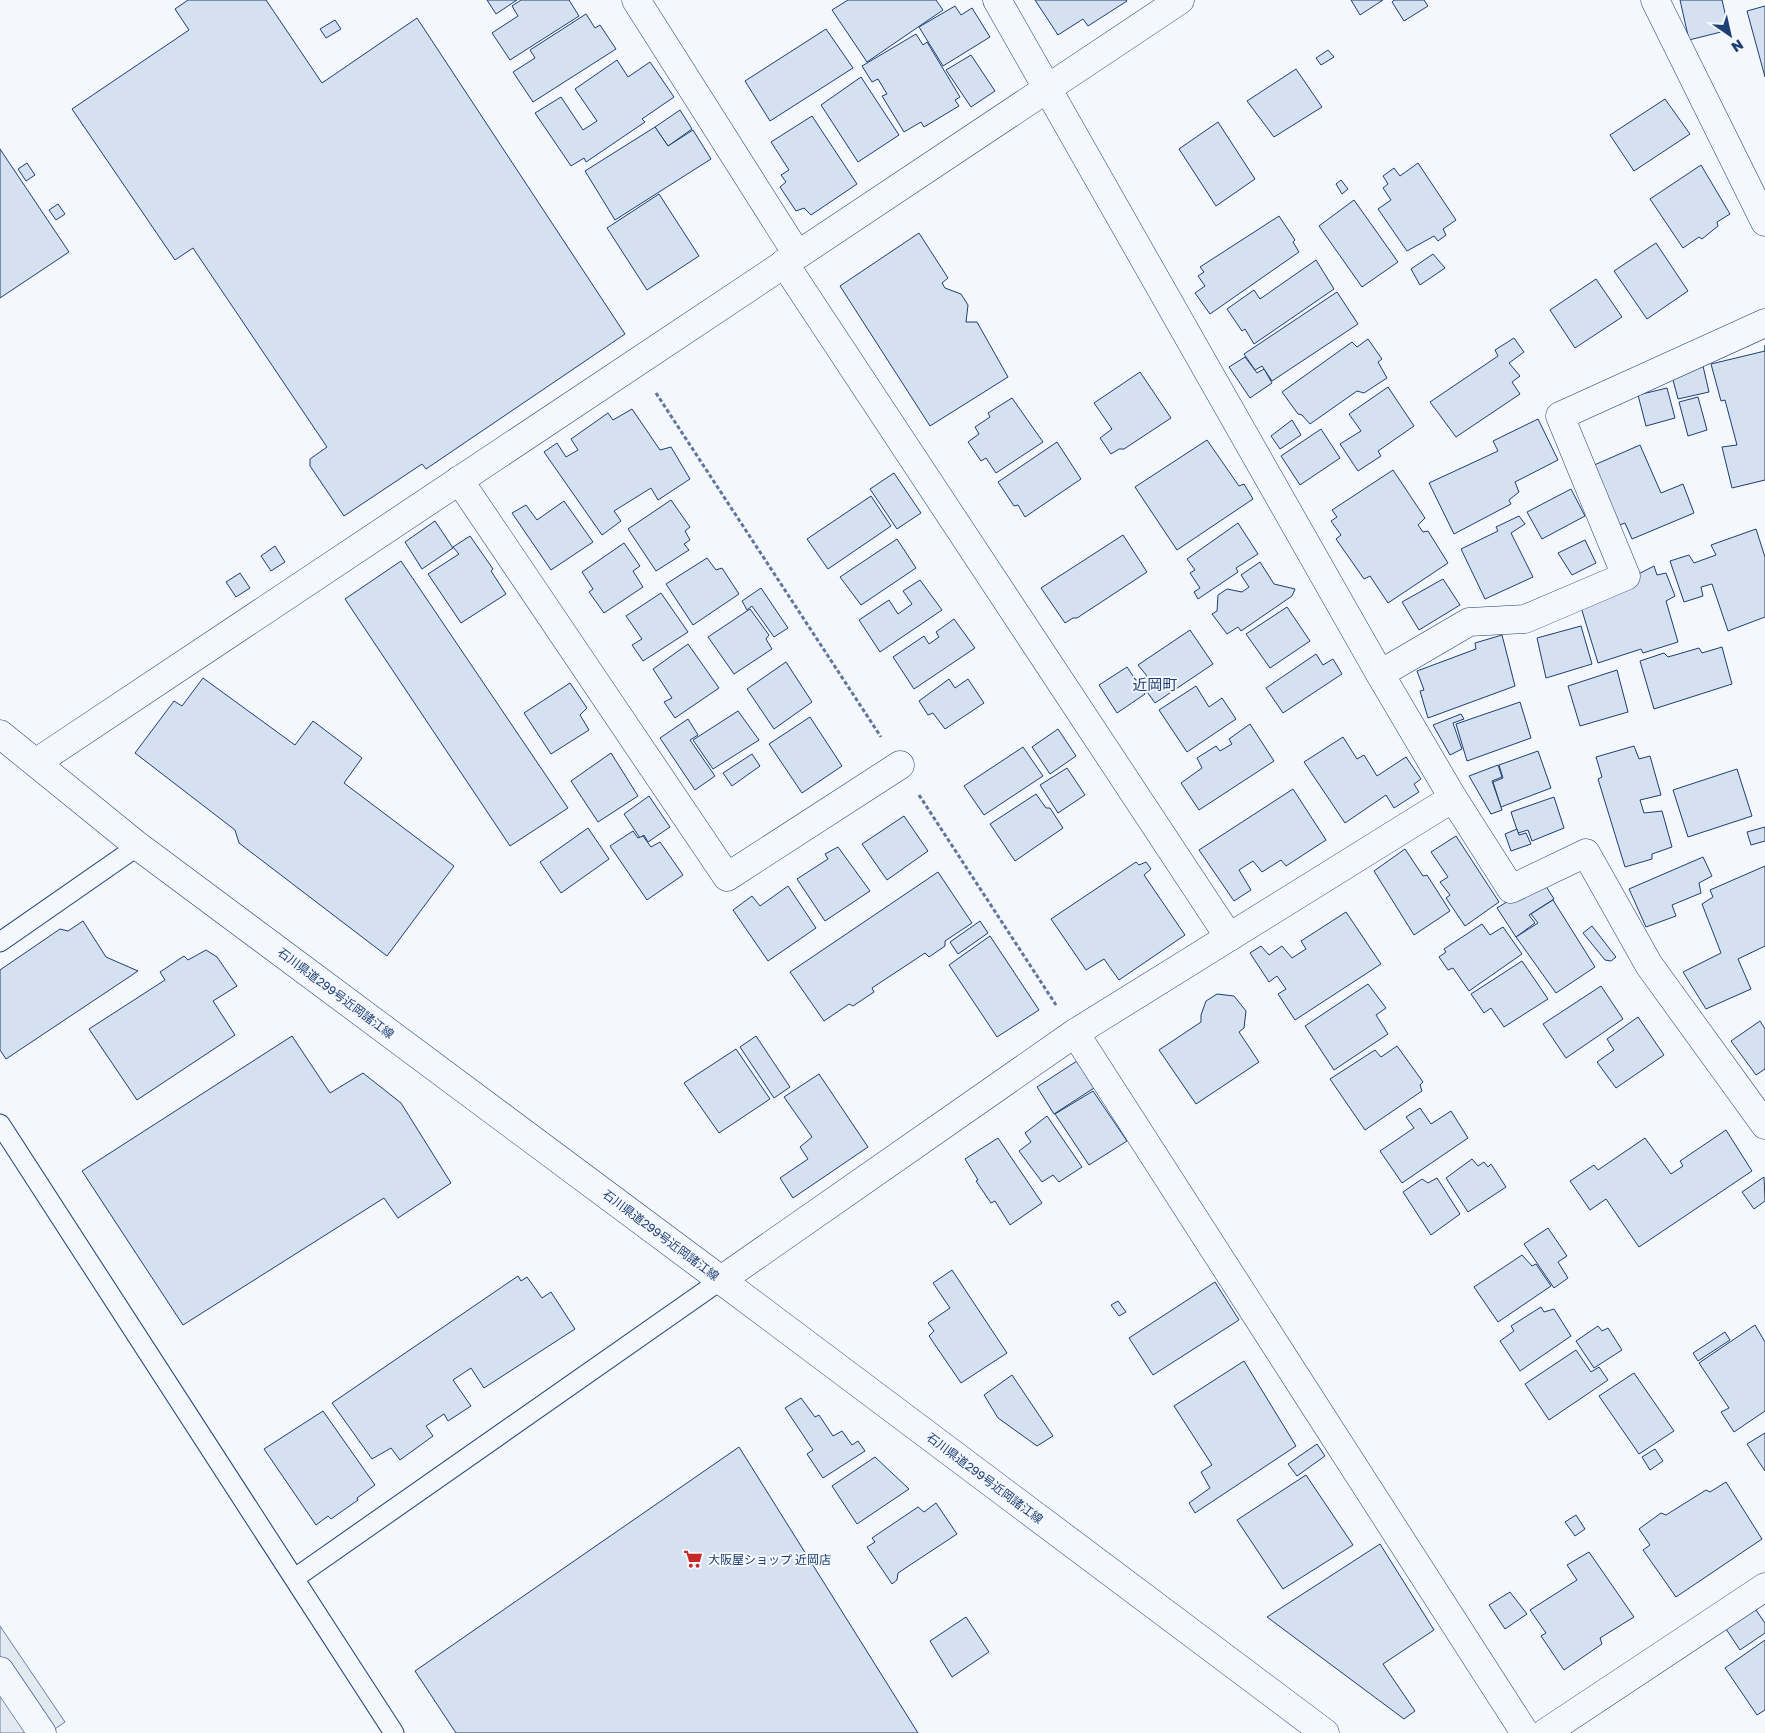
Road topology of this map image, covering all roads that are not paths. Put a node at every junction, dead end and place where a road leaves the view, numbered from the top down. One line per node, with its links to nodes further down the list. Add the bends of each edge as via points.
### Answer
1 (636, 0): 7 (street)
2 (997, 0): 5 (street)
3 (1180, 0): 5 (street)
4 (1655, 0): 6 (street)
5 (1047, 88): 7 (street); 10 (street)
6 (1765, 222)
7 (791, 259): 9 (street); 16 (street)
8 (1765, 323): 10 (street, via 1560,416 1626,576 1525,620 1469,622)
9 (459, 480): 12 (street); 13 (street, via 727,877)
10 (1380, 674): 14 (street)
11 (0, 734): 12 (street, 石川県道299号近岡諸江線)
12 (36, 762): 15 (street, 石川県道299号近岡諸江線)
13 (900, 765)
14 (1453, 798): 16 (street); 20 (street, via 1512,889 1586,853 1648,965)
15 (138, 846): 17 (lane); 21 (street, 石川県道299号近岡諸江線)
16 (1229, 937): 18 (street)
17 (0, 942)
18 (1075, 1033): 21 (street); 28 (street)
19 (0, 1124): 22 (lane)
20 (1765, 1125)
21 (721, 1280): 22 (lane); 27 (street, 石川県道299号近岡諸江線)
22 (295, 1578): 26 (lane)
23 (1765, 1587): 29 (street)
24 (0, 1671): 25 (street)
25 (42, 1733)
26 (394, 1733)
27 (1325, 1733)
28 (1525, 1733)
29 (1544, 1733)

